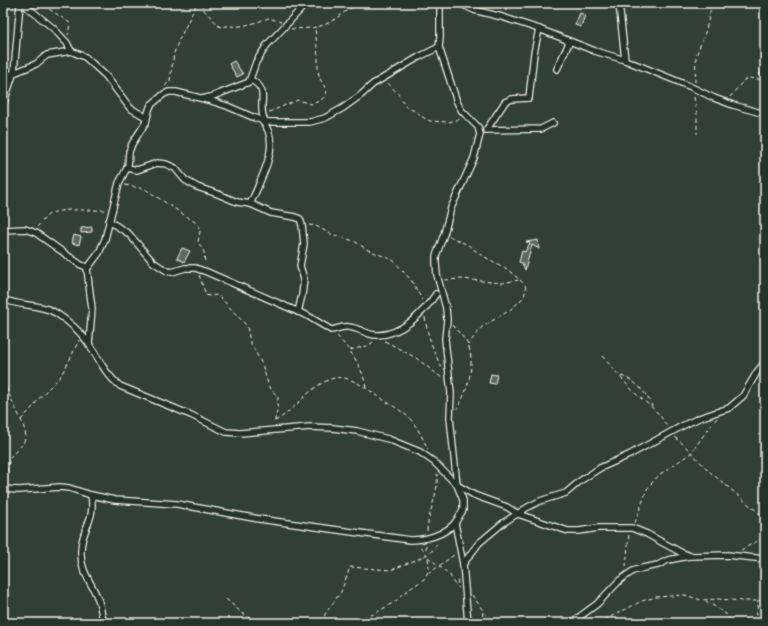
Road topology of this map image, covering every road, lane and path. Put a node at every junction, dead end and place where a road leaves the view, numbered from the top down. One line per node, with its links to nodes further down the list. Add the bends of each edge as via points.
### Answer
1 (21, 3): 18 (street, via 53,28); 24 (street)
2 (46, 3): 18 (path, via 49,9 70,23)
3 (197, 3): 29 (path, via 174,53 170,83)
4 (201, 3): 13 (path, via 220,27 242,26 269,18)
5 (303, 3): 13 (street, via 302,8)
6 (357, 3): 14 (path, via 332,21)
7 (440, 3): 19 (street)
8 (459, 3): 12 (street, via 474,10)
9 (510, 3): 12 (path)
10 (619, 3): 21 (street)
11 (712, 3): 28 (path, via 706,30 696,56)
12 (502, 17): 16 (street)
13 (289, 22): 15 (street)
14 (315, 28): 15 (path); 35 (path, via 318,71 327,91 325,97 311,104 298,100)
15 (282, 29): 26 (street, via 266,45 256,62)
16 (539, 30): 17 (street); 38 (street, via 528,98 505,102)
17 (567, 41): 21 (street); 22 (street, via 569,43)
18 (67, 43): 20 (street)
19 (439, 47): 25 (street); 33 (street, via 457,102)
20 (71, 51): 24 (street, via 47,55 36,64); 36 (street, via 85,57 106,76 130,108 144,116)
21 (625, 60): 28 (street)
22 (557, 69)
23 (3, 72): 24 (street, via 9,75)
24 (14, 72): 32 (street)
25 (383, 79): 33 (path, via 399,95 406,107 428,120 448,122 460,119); 35 (street, via 325,118 299,123 272,122)
26 (251, 80): 30 (street, via 231,90); 35 (street, via 257,83 262,94)
27 (765, 80): 31 (path, via 744,80)
28 (691, 87): 31 (street); 40 (path, via 697,114)
29 (162, 89)
30 (202, 98): 35 (street); 36 (street, via 176,92 164,94 151,105)
31 (723, 102): 34 (street)
32 (3, 105)
33 (465, 114): 39 (street)
34 (765, 114)
35 (261, 117): 43 (street, via 270,137 269,159)
36 (146, 122): 41 (street, via 132,144)
37 (553, 123): 38 (street, via 541,129)
38 (487, 129): 39 (street)
39 (480, 131): 49 (street, via 474,158 451,208)
40 (697, 134)
41 (127, 168): 42 (street); 43 (street, via 137,170 157,163 166,164 175,168 185,180 194,185 236,202)
42 (119, 183): 44 (street); 52 (path, via 151,193 198,224 198,242 205,256)
43 (250, 204): 46 (street, via 271,213 300,219)
44 (113, 209): 45 (street); 48 (path, via 71,210 51,214)
45 (109, 221): 50 (street, via 103,245); 51 (street, via 129,234 153,262 165,270 172,272)
46 (302, 225): 57 (path, via 316,226 393,260 419,292); 58 (street, via 304,244 300,266 304,279)
47 (3, 230): 48 (street)
48 (32, 231): 50 (street)
49 (444, 234): 53 (path, via 507,269); 54 (street, via 436,256)
50 (87, 267): 64 (street, via 92,309)
51 (195, 268): 52 (street); 78 (path, via 206,295 220,296 247,326 250,342 262,364 266,382 278,397)
52 (204, 271): 58 (street)
53 (520, 280): 54 (path, via 502,283 462,279); 65 (path, via 526,289 524,296 510,310 482,327)
54 (440, 282): 59 (street)
55 (436, 294): 57 (street)
56 (3, 299): 61 (street, via 49,309 67,321)
57 (424, 310): 60 (street, via 403,327 384,334 376,335 349,327); 69 (path, via 430,342)
58 (298, 312): 60 (street)
59 (447, 320): 65 (path); 76 (street, via 445,339 451,394)
60 (331, 330): 66 (path)
61 (81, 335): 64 (street); 77 (path, via 60,377)
62 (376, 341): 66 (path)
63 (384, 341): 71 (path, via 416,358)
64 (89, 344): 79 (street, via 111,379 132,392 226,432)
65 (468, 345): 76 (path, via 470,364 466,391 461,404)
66 (350, 351): 73 (path, via 358,362)
67 (602, 356): 70 (path)
68 (765, 362): 75 (street, via 743,396 729,408)
69 (444, 372)
70 (620, 376): 74 (path, via 637,395); 74 (path, via 631,379)
71 (444, 379)
72 (3, 381): 77 (path)
73 (367, 388): 78 (path, via 346,379 332,378 313,389 285,416); 81 (path, via 410,419)
74 (652, 406): 80 (path, via 664,420)
75 (721, 411): 80 (street, via 699,418); 82 (path)
76 (450, 418): 85 (street)
77 (21, 420): 84 (path, via 25,430 24,441 10,457)
78 (275, 421): 79 (path)
79 (272, 430): 83 (street, via 310,427 357,431 388,439 420,452)
80 (670, 433): 82 (path); 88 (street, via 600,468 566,493 540,501)
81 (429, 452)
82 (691, 453): 89 (path); 91 (path, via 659,475 647,489)
83 (436, 465): 85 (street); 94 (path, via 436,497 429,515 427,536)
84 (3, 484)
85 (457, 485): 88 (street); 90 (street, via 463,500 463,510)
86 (3, 489): 87 (street, via 60,487)
87 (91, 495): 95 (street, via 125,502 177,504 258,519); 112 (street, via 92,514 82,539 81,560 99,600)
88 (518, 514): 91 (street, via 568,531); 101 (street, via 479,543)
89 (765, 518)
90 (455, 523): 92 (street); 96 (street)
91 (632, 528): 99 (street); 104 (path, via 628,540)
92 (435, 536): 94 (street); 98 (path, via 437,544)
93 (765, 537): 97 (path)
94 (421, 539): 95 (street); 98 (path, via 426,546)
95 (410, 540): 98 (path)
96 (460, 546): 101 (street); 102 (path, via 455,554)
97 (739, 550)
98 (427, 555): 102 (path); 103 (path); 114 (path, via 389,571 350,566 341,592 325,614)
99 (690, 556): 100 (street, via 727,555); 104 (street, via 639,569)
100 (765, 559)
101 (462, 564): 106 (street)
102 (440, 566): 103 (path); 105 (path)
103 (427, 574): 115 (path, via 424,580 400,596 396,602 374,614)
104 (624, 577): 119 (street, via 597,604)
105 (457, 586)
106 (464, 586): 111 (path); 116 (street)
107 (226, 598): 113 (path, via 243,614)
108 (765, 599): 110 (path)
109 (705, 600): 110 (path); 120 (path, via 685,596 656,597 642,601); 121 (path, via 726,614)
110 (758, 600): 122 (path)
111 (483, 609): 117 (path); 118 (path)
112 (104, 623)
113 (258, 623)
114 (323, 623)
115 (336, 623)
116 (468, 623)
117 (482, 623)
118 (492, 623)
119 (571, 623)
120 (598, 623)
121 (732, 623)
122 (756, 623)

